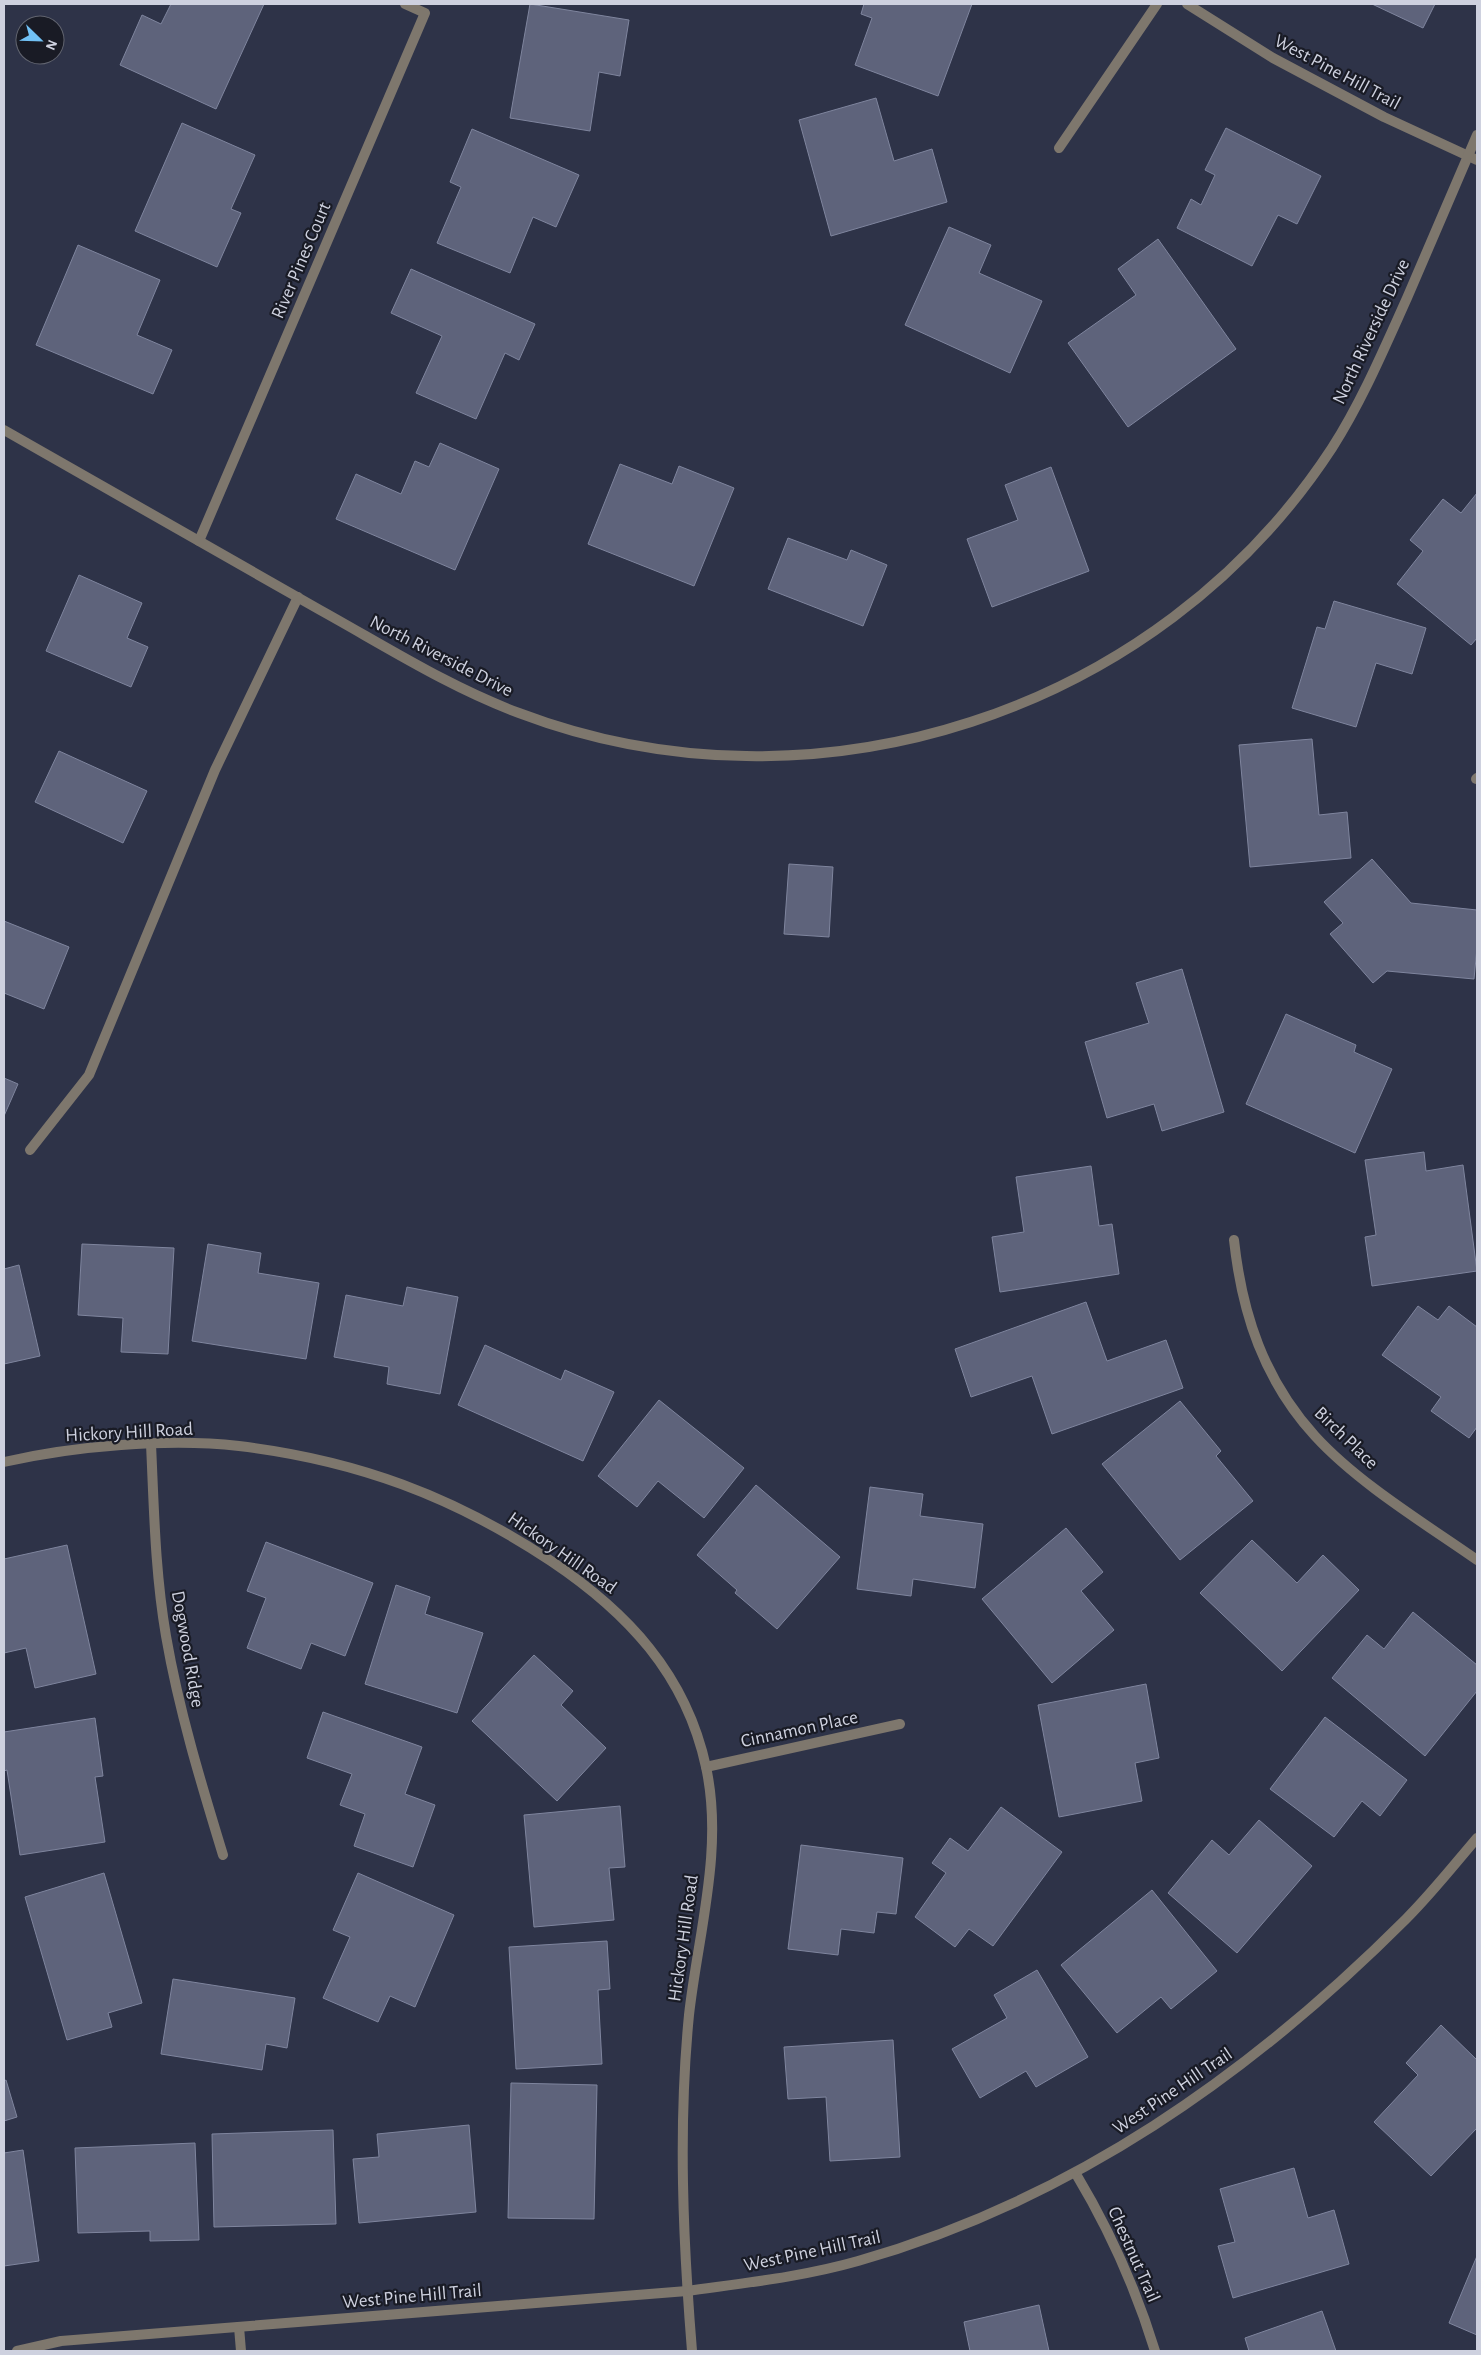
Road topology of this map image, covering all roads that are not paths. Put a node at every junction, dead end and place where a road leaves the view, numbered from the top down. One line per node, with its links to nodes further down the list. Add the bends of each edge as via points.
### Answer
1 (405, 4): 8 (street, River Pines Court, via 425,13)
2 (1157, 4): 5 (street)
3 (1187, 4): 6 (street, West Pine Hill Trail, via 1273,58 1384,117)
4 (1477, 135): 6 (street, North Riverside Drive)
5 (1059, 148)
6 (1473, 158): 9 (street, North Riverside Drive, via 1375,370 1332,447 1298,494 1219,580 1174,617 1126,650 1049,693 995,715 940,733 825,754 737,756 680,752 602,738 519,713 439,677)
7 (4, 430): 8 (street, North Riverside Drive)
8 (199, 541): 9 (street, North Riverside Drive)
9 (298, 597): 10 (street, via 215,770 88,1075)
10 (30, 1150)
11 (1234, 1240): 14 (street, Birch Place, via 1249,1323 1282,1394 1333,1454)
12 (151, 1444): 13 (street, Hickory Hill Road, via 38,1454); 16 (street, Hickory Hill Road, via 236,1446 322,1460 377,1475 458,1506 509,1533 581,1582 625,1619 647,1643 681,1698); 18 (street, Dogwood Ridge, via 156,1559 166,1636 190,1750)
13 (4, 1462)
14 (1477, 1560)
15 (900, 1724): 16 (street, Cinnamon Place)
16 (706, 1767): 20 (street, Hickory Hill Road, via 712,1809 712,1841 689,2017 682,2163)
17 (1477, 1838): 19 (street, West Pine Hill Trail, via 1407,1918 1327,1995 1261,2050 1171,2115)
18 (223, 1855)
19 (1076, 2174): 20 (street, West Pine Hill Trail, via 956,2229 857,2262 789,2277); 25 (street, Chestnut Trail, via 1105,2225)
20 (687, 2291): 21 (street, West Pine Hill Trail); 24 (street, Hickory Hill Road)
21 (239, 2327): 22 (street, West Pine Hill Trail, via 62,2341); 23 (street)
22 (17, 2351)
23 (241, 2351)
24 (692, 2351)
25 (1155, 2351)

